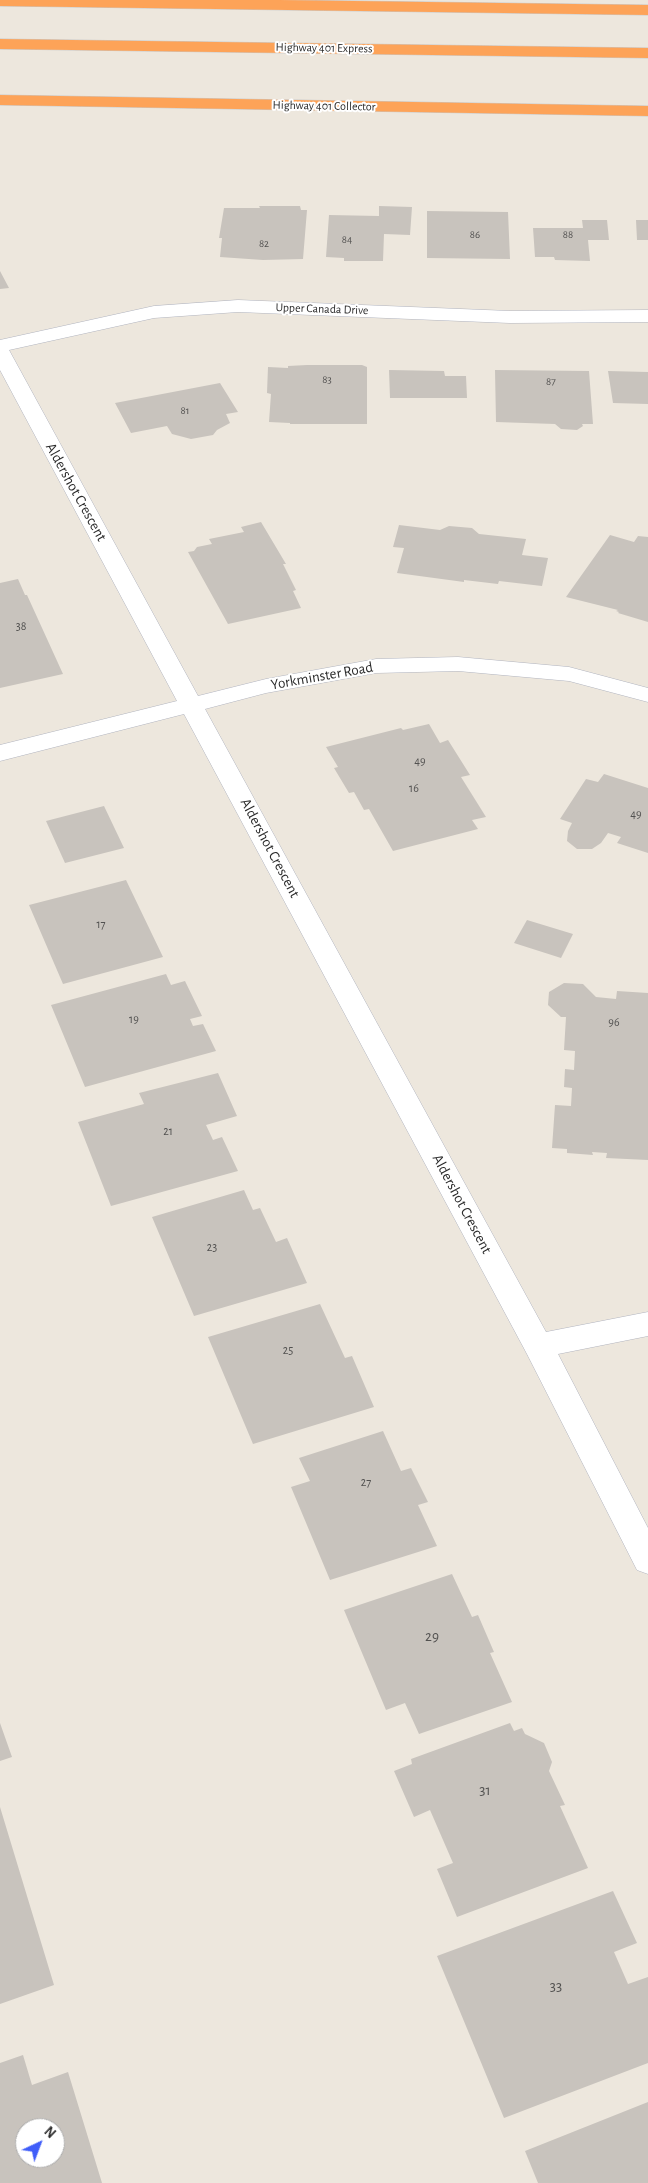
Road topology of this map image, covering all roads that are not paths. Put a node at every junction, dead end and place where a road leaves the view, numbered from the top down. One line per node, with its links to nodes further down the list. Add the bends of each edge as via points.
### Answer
1 (0, 1): 2 (highway)
2 (648, 10)
3 (0, 44): 4 (highway, Highway 401 Express)
4 (648, 53)
5 (0, 100): 6 (highway, Highway 401 Collector)
6 (97, 102): 7 (highway); 8 (highway, Highway 401 Collector)
7 (0, 104)
8 (648, 110)
9 (648, 316): 10 (street, Upper Canada Drive, via 510,317 238,306 154,312)
10 (0, 346)
11 (0, 351): 13 (street, Aldershot Crescent)
12 (648, 696): 13 (street, Yorkminster Road, via 569,674 458,664 376,666 266,686)
13 (193, 705): 14 (street, Yorkminster Road); 16 (street, Aldershot Crescent)
14 (0, 753)
15 (648, 1324): 16 (street)
16 (538, 1346): 17 (street, Aldershot Crescent)
17 (648, 1560)

